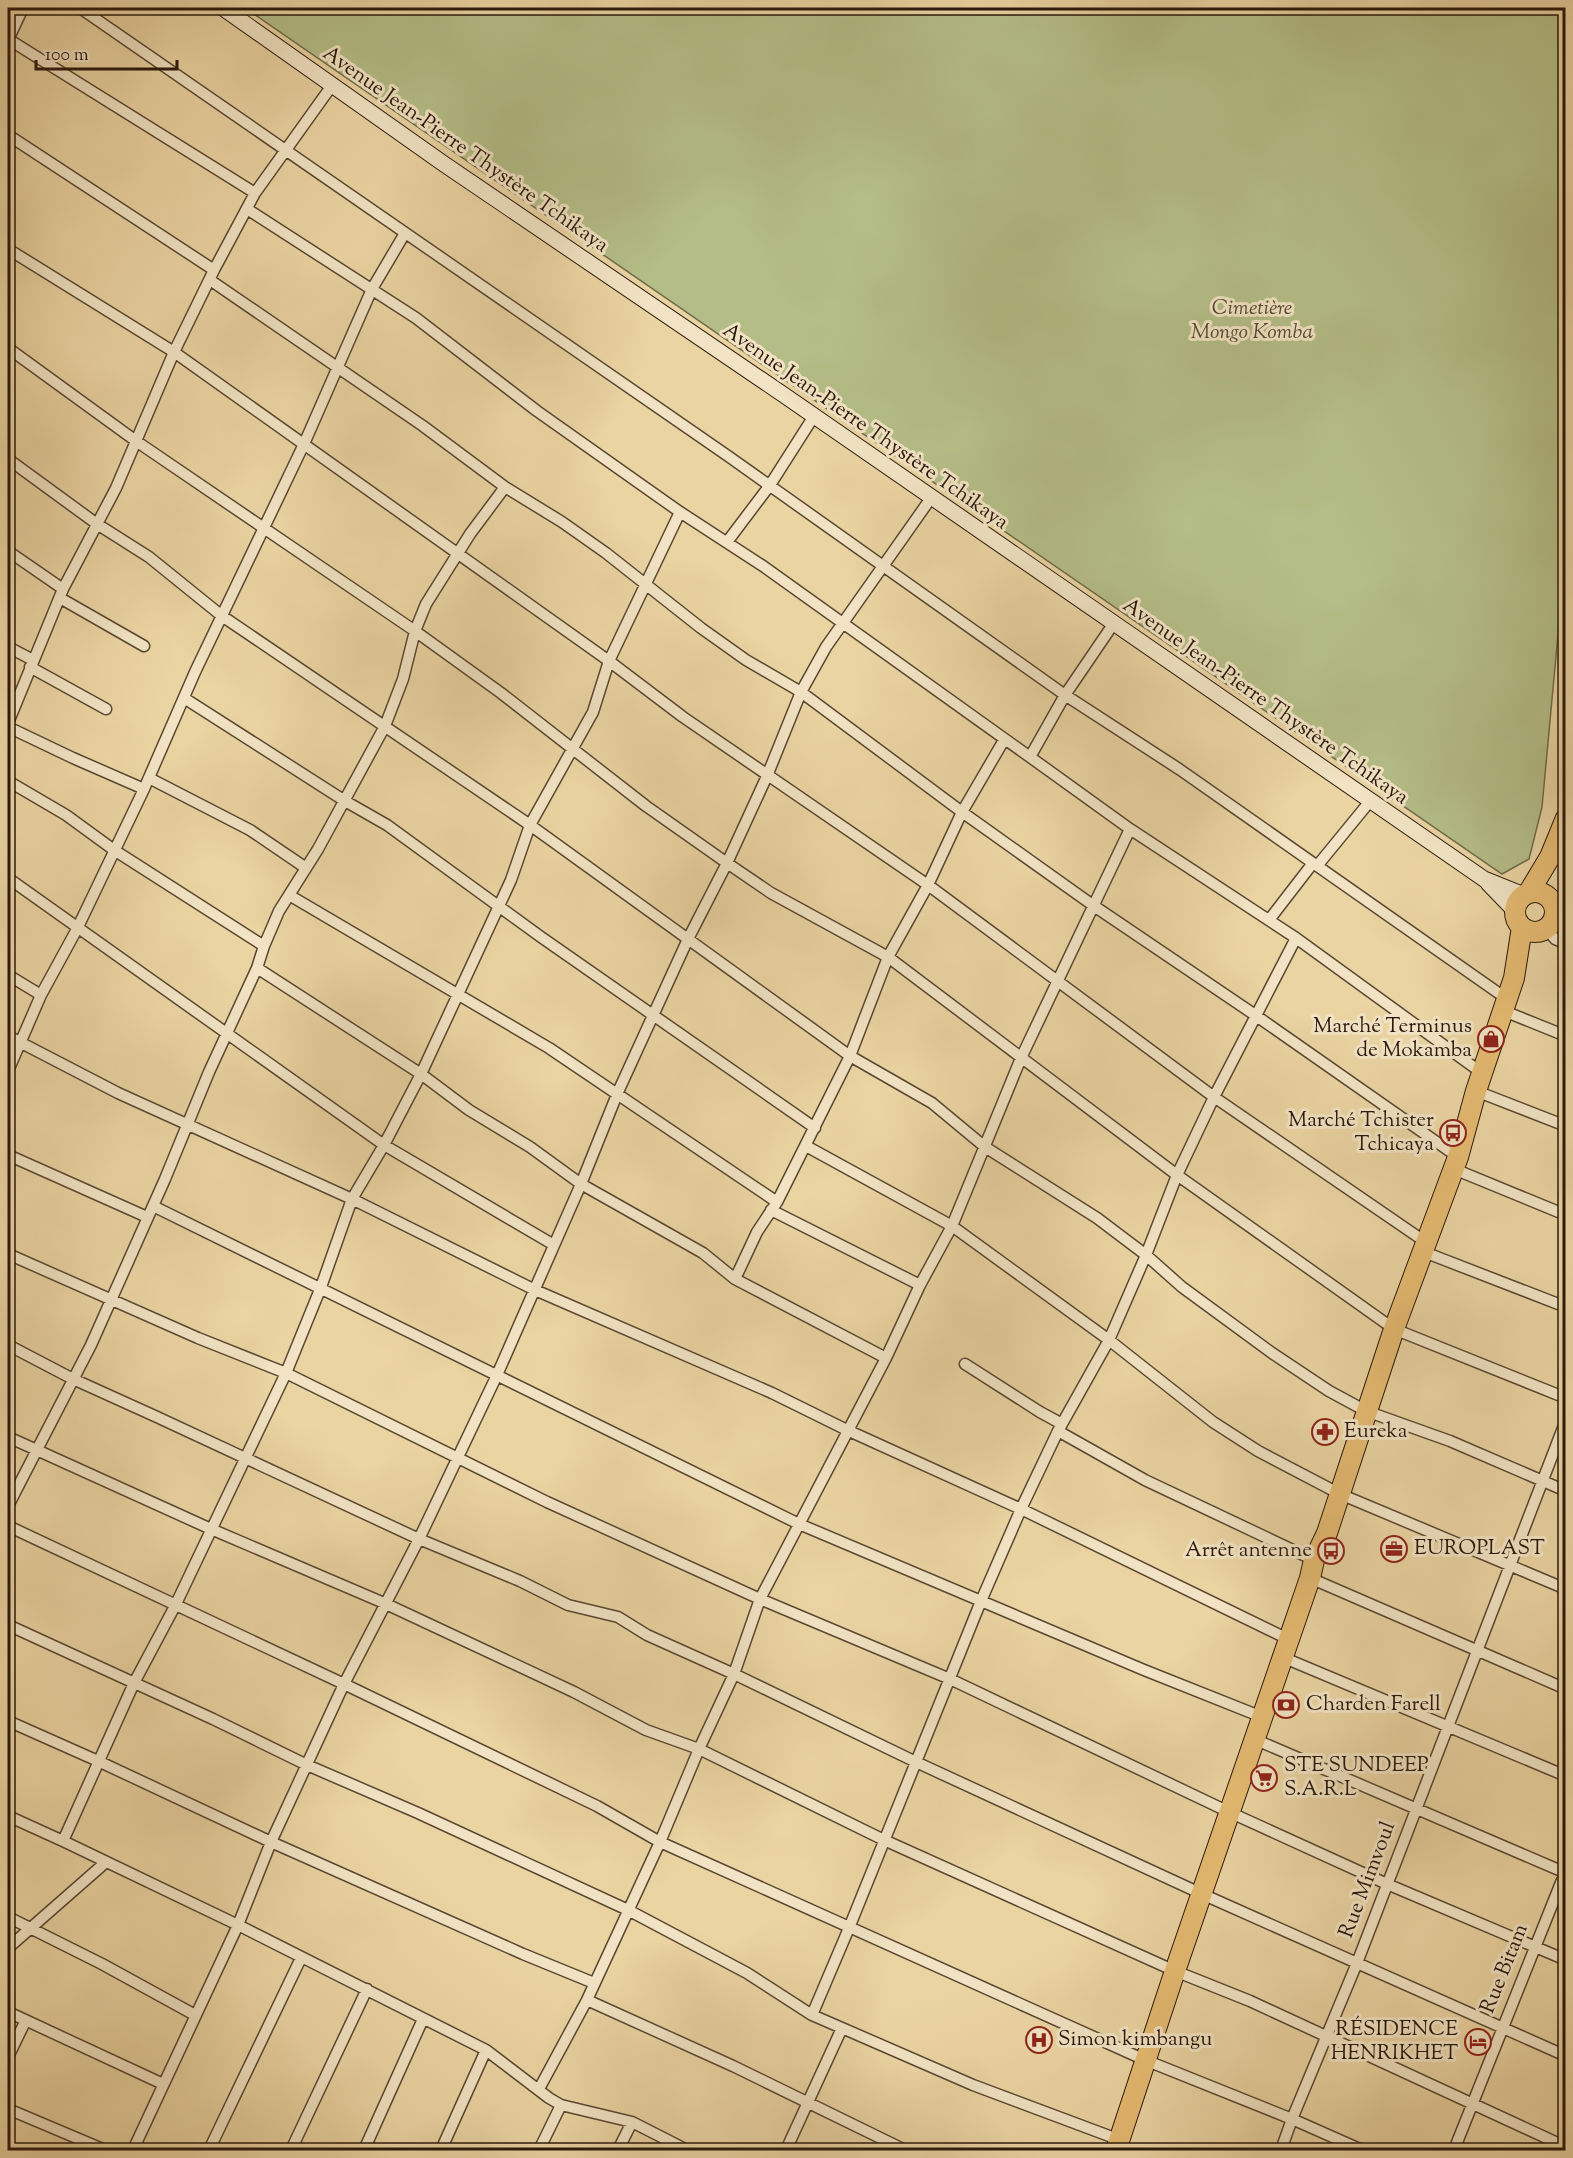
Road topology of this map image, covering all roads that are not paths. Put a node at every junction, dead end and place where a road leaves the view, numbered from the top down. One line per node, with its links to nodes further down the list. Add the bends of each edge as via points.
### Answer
1 (23, 8): 4 (street)
2 (80, 8): 7 (street)
3 (223, 8): 5 (street, Avenue Jean-Pierre Thystère Tchikaya)
4 (8, 39): 8 (street)
5 (333, 84): 7 (street); 17 (street, Avenue Jean-Pierre Thystère Tchikaya)
6 (8, 135): 12 (street)
7 (285, 149): 8 (street); 10 (street)
8 (255, 194): 9 (street)
9 (247, 209): 12 (street); 13 (street)
10 (405, 233): 13 (street); 21 (street)
11 (8, 249): 15 (street)
12 (212, 275): 15 (street); 16 (street)
13 (372, 289): 16 (street); 24 (street)
14 (8, 348): 18 (street)
15 (174, 352): 18 (street); 19 (street)
16 (338, 368): 19 (street); 22 (street)
17 (814, 416): 21 (street); 23 (street, Avenue Jean-Pierre Thystère Tchikaya)
18 (136, 441): 25 (street); 26 (street)
19 (304, 444): 26 (street); 29 (street)
20 (8, 459): 25 (street)
21 (770, 486): 27 (street); 30 (street)
22 (505, 487): 29 (street); 31 (street, via 562,522)
23 (931, 498): 30 (street); 35 (street, Avenue Jean-Pierre Thystère Tchikaya)
24 (680, 512): 27 (street); 31 (street)
25 (97, 524): 32 (street); 33 (street, via 148,557)
26 (264, 527): 33 (street); 36 (street)
27 (727, 542): 34 (street)
28 (8, 551): 32 (street)
29 (458, 555): 36 (street, via 426,604); 39 (street)
30 (884, 566): 34 (street); 42 (street)
31 (645, 583): 39 (street); 41 (street, via 746,660)
32 (62, 594): 37 (street); 40 (street)
33 (222, 616): 43 (street); 46 (street)
34 (843, 623): 41 (street); 47 (street)
35 (1113, 623): 42 (street); 54 (street, Avenue Jean-Pierre Thystère Tchikaya)
36 (415, 631): 46 (street, via 403,679); 48 (street)
37 (144, 646)
38 (8, 647): 40 (street)
39 (609, 662): 48 (street, via 593,712); 50 (street)
40 (32, 664): 44 (street); 45 (street)
41 (801, 692): 50 (street); 56 (street)
42 (1065, 695): 49 (street); 63 (street)
43 (184, 698): 51 (street); 55 (street)
44 (106, 709)
45 (8, 725): 53 (street)
46 (384, 726): 55 (street); 58 (street)
47 (1004, 740): 49 (street); 56 (street)
48 (573, 748): 58 (street); 62 (street)
49 (1030, 757): 59 (street)
50 (767, 776): 62 (street); 66 (street)
51 (149, 778): 53 (street); 64 (street, via 234,820)
52 (8, 781): 60 (street, via 73,819)
53 (144, 789): 60 (street)
54 (1371, 800): 63 (street); 71 (street, Avenue Jean-Pierre Thystère Tchikaya)
55 (345, 801): 64 (street); 69 (street, via 387,825)
56 (962, 812): 66 (street); 70 (street)
57 (1566, 818): 61 (highway)
58 (530, 825): 69 (street, via 512,880); 75 (street)
59 (1130, 829): 70 (street); 72 (street)
60 (114, 850): 73 (street); 77 (street)
61 (1556, 857): 68 (highway); 71 (highway)
62 (727, 863): 75 (street); 78 (street)
63 (1315, 865): 72 (street); 84 (street)
64 (306, 867): 67 (street)
65 (8, 878): 73 (street)
66 (928, 885): 78 (street); 81 (street)
67 (289, 896): 77 (street); 82 (street)
68 (1554, 904): 71 (highway, via 1544,893); 71 (highway, via 1554,921)
69 (499, 905): 82 (street); 85 (street)
70 (1094, 906): 81 (street); 86 (street)
71 (1529, 914): 76 (street, via 1555,939); 84 (highway)
72 (1269, 920): 74 (street)
73 (77, 929): 83 (street); 87 (street)
74 (1296, 938): 86 (street); 95 (street)
75 (688, 939): 85 (street); 91 (street)
76 (1566, 944)
77 (264, 946): 79 (street)
78 (888, 957): 91 (street); 92 (street)
79 (257, 968): 87 (street); 94 (street)
80 (8, 975): 83 (street)
81 (1057, 983): 92 (street); 97 (street)
82 (457, 993): 94 (street); 96 (street)
83 (41, 995): 90 (street)
84 (1505, 1005): 89 (street); 95 (highway)
85 (653, 1013): 96 (street); 100 (street)
86 (1255, 1016): 97 (street); 105 (street)
87 (227, 1032): 98 (street); 101 (street)
88 (8, 1036): 90 (street)
89 (1566, 1036)
90 (20, 1042): 93 (street); 98 (street)
91 (850, 1056): 100 (street); 103 (street, via 932,1102)
92 (1020, 1058): 103 (street); 106 (street)
93 (8, 1071)
94 (421, 1074): 101 (street); 107 (street)
95 (1479, 1082): 99 (street); 105 (highway)
96 (618, 1092): 107 (street); 110 (street)
97 (1214, 1097): 106 (street); 115 (street)
98 (186, 1124): 108 (street); 109 (street)
99 (1566, 1126)
100 (815, 1128): 102 (street)
101 (384, 1145): 108 (street); 114 (street)
102 (806, 1146): 110 (street); 113 (street)
103 (985, 1147): 113 (street); 117 (street, via 1097,1218)
104 (8, 1155): 112 (street)
105 (1456, 1163): 111 (street); 115 (highway)
106 (1177, 1175): 117 (street); 124 (street)
107 (581, 1184): 114 (street); 118 (street, via 704,1253)
108 (352, 1199): 120 (street); 121 (street)
109 (153, 1206): 112 (street); 120 (street)
110 (774, 1206): 118 (street); 119 (street)
111 (1566, 1215)
112 (147, 1218): 122 (street)
113 (952, 1226): 119 (street); 125 (street)
114 (554, 1245): 121 (street)
115 (1426, 1248): 123 (street); 124 (highway)
116 (8, 1254): 122 (street)
117 (1146, 1255): 125 (street); 133 (street, via 1182,1287 1272,1353)
118 (735, 1279): 127 (street)
119 (921, 1285): 127 (street)
120 (321, 1287): 129 (street); 130 (street)
121 (535, 1290): 130 (street); 136 (street)
122 (111, 1299): 129 (street); 131 (street)
123 (1566, 1307)
124 (1394, 1329): 132 (street); 133 (highway)
125 (1109, 1340): 135 (street); 143 (street, via 1222,1428)
126 (8, 1345): 131 (street)
127 (886, 1358): 136 (street)
128 (965, 1364): 135 (street)
129 (286, 1372): 139 (street); 140 (street)
130 (497, 1375): 139 (street); 146 (street)
131 (73, 1379): 138 (street); 140 (street)
132 (1566, 1398)
133 (1366, 1411): 141 (street, via 1450,1441); 143 (highway)
134 (1566, 1420): 141 (street, Rue Mimvoul)
135 (1060, 1428): 145 (street); 151 (street, via 1145,1480)
136 (848, 1430): 145 (street); 146 (street)
137 (8, 1437): 138 (street)
138 (35, 1450): 144 (street); 148 (street)
139 (457, 1457): 149 (street); 153 (street)
140 (244, 1458): 148 (street); 149 (street)
141 (1542, 1481): 142 (street); 150 (street, Rue Mimvoul)
142 (1566, 1491)
143 (1340, 1494): 150 (street); 151 (highway)
144 (8, 1506)
145 (1021, 1509): 154 (street); 158 (street)
146 (799, 1524): 153 (street); 154 (street)
147 (8, 1526): 156 (street)
148 (211, 1529): 155 (street); 156 (street)
149 (419, 1539): 155 (street); 160 (street, via 568,1605 618,1617 647,1635)
150 (1508, 1567): 152 (street); 159 (street, Rue Mimvoul)
151 (1312, 1569): 158 (highway); 159 (street)
152 (1566, 1590)
153 (760, 1599): 160 (street); 161 (street)
154 (981, 1601): 161 (street); 165 (street)
155 (384, 1603): 163 (street); 169 (street, via 646,1730)
156 (175, 1606): 162 (street); 163 (street)
157 (8, 1625): 162 (street)
158 (1285, 1648): 165 (highway); 167 (street)
159 (1477, 1651): 164 (street); 167 (street, Rue Mimvoul)
160 (734, 1674): 169 (street); 171 (street)
161 (950, 1679): 171 (street); 175 (street)
162 (134, 1683): 170 (street); 172 (street)
163 (344, 1684): 172 (street); 180 (street, via 597,1806)
164 (1566, 1689)
165 (1262, 1716): 168 (highway)
166 (8, 1721): 170 (street)
167 (1448, 1726): 173 (street); 174 (street, Rue Mimvoul)
168 (1254, 1739): 174 (street); 175 (highway)
169 (699, 1749): 177 (street); 180 (street)
170 (98, 1761): 178 (street); 179 (street)
171 (916, 1762): 177 (street); 184 (street)
172 (307, 1765): 179 (street); 185 (street)
173 (1566, 1776)
174 (1416, 1808): 182 (street); 183 (street, Rue Mimvoul)
175 (1229, 1812): 183 (street); 184 (highway)
176 (8, 1816): 178 (street)
177 (884, 1840): 189 (street); 195 (street)
178 (63, 1841): 181 (street)
179 (271, 1842): 187 (street); 196 (street)
180 (660, 1842): 185 (street); 189 (street)
181 (106, 1862): 187 (street); 188 (street)
182 (1565, 1872): 190 (street, Rue Bitam)
183 (1387, 1884): 190 (street); 194 (street, Rue Mimvoul)
184 (1202, 1894): 194 (street); 195 (highway)
185 (628, 1910): 196 (street); 201 (street, via 747,1973)
186 (8, 1917): 188 (street)
187 (238, 1925): 192 (street); 200 (street)
188 (30, 1928): 191 (street); 200 (street)
189 (849, 1928): 201 (street); 210 (street)
190 (1535, 1947): 193 (street); 204 (street, Rue Bitam)
191 (8, 1948)
192 (301, 1958): 197 (street); 223 (street)
193 (1566, 1960)
194 (1357, 1963): 204 (street); 206 (street, Rue Mimvoul)
195 (1175, 1971): 206 (street); 210 (highway)
196 (594, 1983): 198 (street)
197 (367, 1989): 202 (street); 224 (street)
198 (587, 2000): 212 (street); 213 (street)
199 (8, 2012): 203 (street)
200 (195, 2015): 211 (street)
201 (812, 2015): 205 (street)
202 (423, 2019): 207 (street); 225 (street)
203 (25, 2022): 209 (street); 211 (street)
204 (1502, 2027): 208 (street); 214 (street, Rue Bitam)
205 (842, 2028): 213 (street); 219 (street)
206 (1325, 2037): 214 (street); 217 (street, Rue Mimvoul)
207 (486, 2050): 212 (street); 226 (street)
208 (1566, 2056)
209 (8, 2057)
210 (1145, 2060): 217 (street); 219 (highway)
211 (163, 2084): 222 (street)
212 (539, 2090): 215 (street)
213 (807, 2104): 230 (street); 231 (street)
214 (1471, 2104): 220 (street); 234 (street, Rue Bitam)
215 (561, 2105): 218 (street); 227 (street)
216 (8, 2109): 221 (street)
217 (1292, 2119): 232 (street, Rue Mimvoul); 233 (street)
218 (632, 2122): 228 (street); 229 (street)
219 (1118, 2145)
220 (1566, 2147)
221 (105, 2151)
222 (133, 2151)
223 (209, 2151)
224 (291, 2151)
225 (364, 2151)
226 (441, 2151)
227 (539, 2151)
228 (618, 2151)
229 (687, 2151)
230 (786, 2151)
231 (905, 2151)
232 (1281, 2151)
233 (1362, 2151)
234 (1454, 2151)

